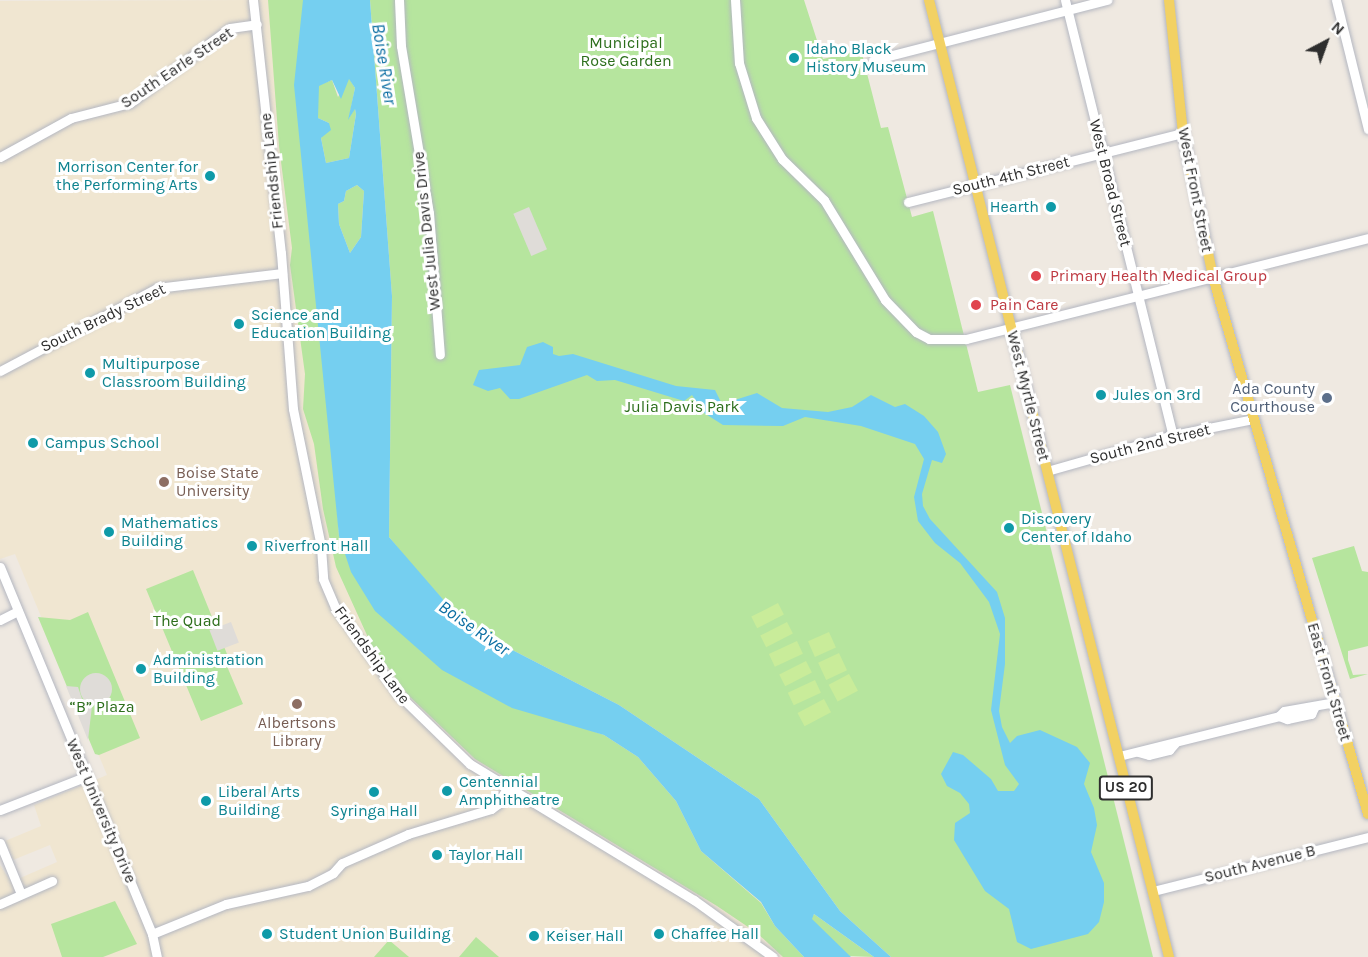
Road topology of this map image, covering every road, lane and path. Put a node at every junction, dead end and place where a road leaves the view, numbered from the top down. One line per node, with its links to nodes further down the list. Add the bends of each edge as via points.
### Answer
1 (253, 0): 10 (street, Friendship Lane)
2 (399, 0): 25 (street, West Julia Davis Drive, via 401,46 429,213)
3 (735, 0): 24 (street, via 741,70 756,118 782,159 824,200 863,270 890,306 916,332 929,339 966,339)
4 (929, 0): 11 (main road, West Myrtle Street / US 20)
5 (1065, 0): 9 (street, West Broad Street)
6 (1107, 0): 9 (street)
7 (1168, 0): 15 (main road, West Front Street)
8 (1336, 0): 13 (street)
9 (1067, 10): 11 (street); 16 (street, West Broad Street)
10 (256, 24): 17 (street, South Earle Street, via 230,28 130,103 71,118); 21 (street, Friendship Lane)
11 (940, 43): 12 (street); 18 (main road, West Myrtle Street / US 20)
12 (873, 60)
13 (1363, 88): 14 (street)
14 (1368, 129)
15 (1183, 133): 16 (street, South 4th Street); 22 (main road, West Front Street)
16 (1103, 153): 18 (street, South 4th Street); 23 (street, West Broad Street)
17 (0, 157)
18 (976, 185): 19 (street, South 4th Street); 24 (main road, West Myrtle Street / US 20)
19 (908, 202)
20 (1368, 238): 22 (street)
21 (282, 273): 26 (street, South Brady Street, via 157,288); 37 (street, Friendship Lane, via 293,410 328,591 345,622 419,718 470,764)
22 (1213, 277): 23 (street); 27 (main road, West Front Street)
23 (1139, 296): 24 (street); 28 (street, West Broad Street)
24 (1011, 328): 29 (main road, West Myrtle Street / US 20)
25 (440, 355)
26 (0, 371)
27 (1253, 419): 28 (street, South 2nd Street); 30 (main road, West Front Street)
28 (1173, 435): 29 (street, South 2nd Street)
29 (1047, 471): 35 (main road, West Myrtle Street / US 20)
30 (1291, 549): 34 (main road, East Front Street)
31 (0, 567): 32 (street, West University Drive)
32 (18, 611): 33 (street); 36 (street, West University Drive)
33 (0, 620)
34 (1335, 702): 35 (street); 39 (main road, East Front Street)
35 (1119, 756): 43 (main road, US 20)
36 (87, 776): 38 (street); 46 (street, West University Drive)
37 (507, 788): 46 (street, via 491,809 391,842 342,863 333,873 308,886 226,904); 48 (street, Friendship Lane, via 694,900)
38 (0, 810)
39 (1368, 814)
40 (1368, 837): 43 (street, South Avenue B)
41 (0, 843): 44 (street)
42 (52, 881): 44 (street)
43 (1153, 891): 49 (main road, US 20)
44 (21, 894): 45 (street)
45 (0, 903)
46 (152, 934): 47 (street, West University Drive)
47 (157, 957)
48 (773, 957)
49 (1169, 957)

